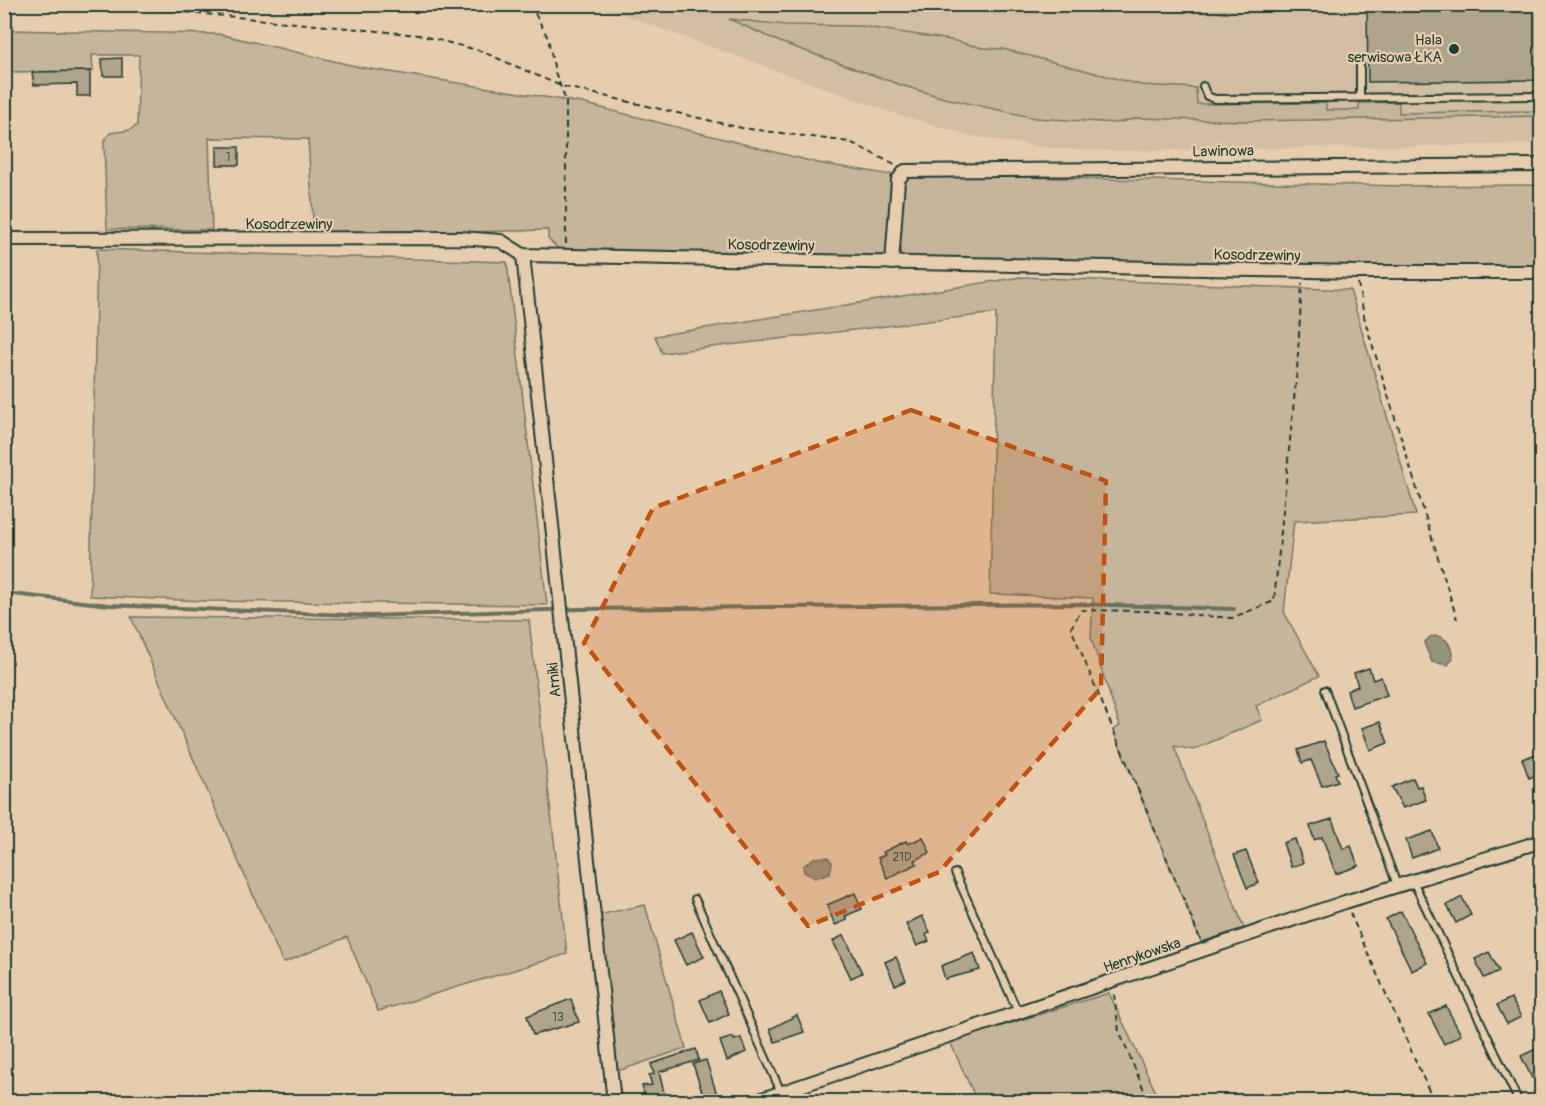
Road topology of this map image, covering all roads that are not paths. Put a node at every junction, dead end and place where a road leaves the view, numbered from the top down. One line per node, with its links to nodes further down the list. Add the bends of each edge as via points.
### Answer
1 (1360, 65): 4 (lane)
2 (1203, 86): 4 (lane, via 1207,96 1215,99)
3 (1542, 96): 4 (lane)
4 (1360, 97)
5 (1542, 165): 8 (street, Lawinowa, via 905,171 898,180)
6 (4, 239): 7 (street, Kosodrzewiny, via 461,238 501,241)
7 (523, 255): 8 (street, Kosodrzewiny); 18 (street, Arniki)
8 (892, 262): 9 (street, Kosodrzewiny)
9 (1542, 272)
10 (1324, 690): 14 (lane)
11 (1542, 841): 13 (street, Henrykowska)
12 (955, 873): 16 (lane)
13 (1413, 881): 14 (street, Henrykowska); 20 (lane)
14 (1397, 885): 16 (street, Henrykowska)
15 (695, 899): 17 (lane)
16 (1018, 1012): 17 (street, Henrykowska)
17 (781, 1092): 19 (street, Henrykowska)
18 (614, 1101)
19 (753, 1101)
20 (1519, 1101)

